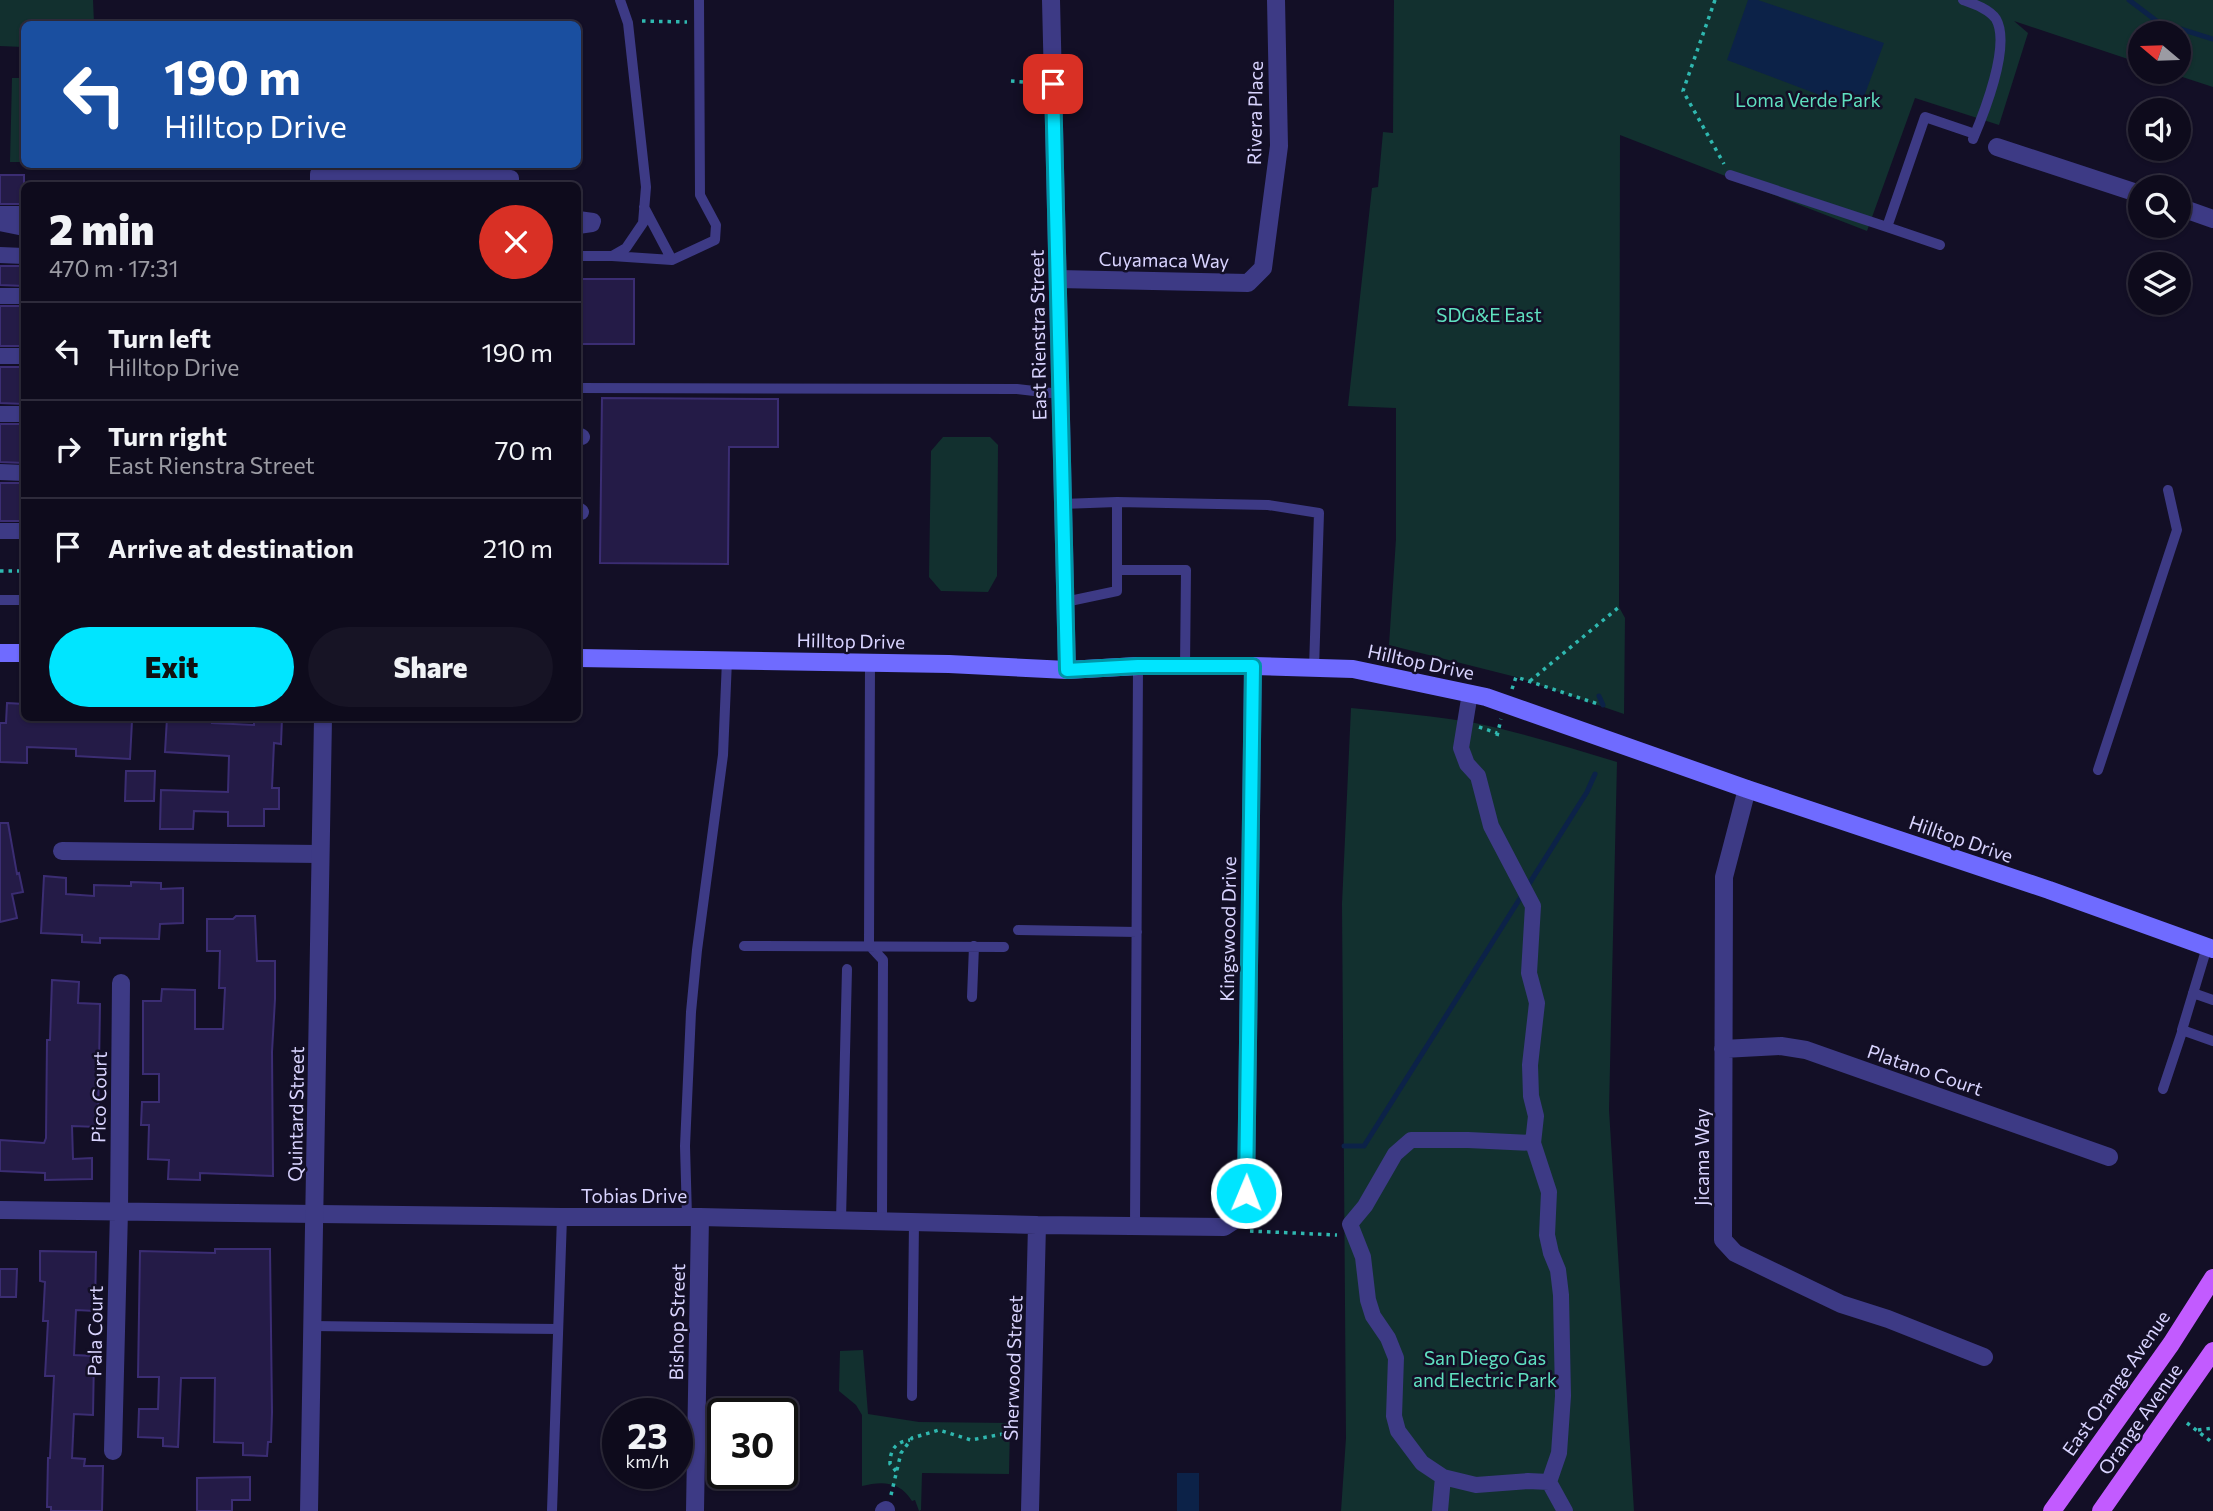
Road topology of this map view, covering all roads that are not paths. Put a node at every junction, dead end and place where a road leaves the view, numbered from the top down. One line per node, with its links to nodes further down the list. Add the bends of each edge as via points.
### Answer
1 (620, 0): 11 (lane, via 628,23 646,187)
2 (699, 0): 26 (lane, via 700,195 716,225 715,240)
3 (1051, 0): 28 (street, East Rienstra Street)
4 (1276, 0): 27 (street, Rivera Place, via 1279,146)
5 (1964, 0): 20 (lane, via 1996,19 2001,46 1988,99 1974,137 1925,117)
6 (1997, 147): 10 (street)
7 (1730, 175): 20 (lane)
8 (318, 182): 9 (street, via 318,174 511,178)
9 (511, 182)
10 (2128, 190)
11 (644, 207): 25 (lane, via 637,232 626,248); 26 (lane)
12 (2191, 211): 16 (street)
13 (0, 214): 14 (street)
14 (21, 214)
15 (581, 219): 18 (street, via 593,221)
16 (2213, 219)
17 (0, 223): 19 (street)
18 (581, 226)
19 (21, 227)
20 (1887, 227): 21 (lane)
21 (1940, 244)
22 (0, 255): 23 (street)
23 (21, 256)
24 (581, 256): 25 (lane)
25 (611, 256): 26 (lane)
26 (671, 260)
27 (1264, 268): 28 (street, Cuyamaca Way, via 1248,282)
28 (1058, 279): 34 (street, East Rienstra Street)
29 (0, 296): 30 (street)
30 (21, 296)
31 (0, 356): 32 (street)
32 (21, 356)
33 (581, 388): 34 (lane, via 1017,389)
34 (1060, 394): 41 (street, East Rienstra Street)
35 (0, 414): 36 (street)
36 (21, 414)
37 (0, 472): 38 (street)
38 (21, 473)
39 (2168, 490): 60 (lane, via 2177,530)
40 (1118, 502): 41 (lane); 44 (lane); 56 (lane, via 1268,505 1319,513)
41 (1062, 504): 47 (street, East Rienstra Street)
42 (0, 531): 43 (street)
43 (21, 531)
44 (1117, 569): 47 (lane, via 1117,591); 54 (lane, via 1186,570)
45 (0, 600): 46 (lane)
46 (21, 600)
47 (1065, 602): 57 (street, East Rienstra Street)
48 (0, 653): 49 (main road)
49 (21, 653)
50 (581, 658): 51 (main road, Hilltop Drive)
51 (727, 660): 52 (main road, Hilltop Drive); 87 (lane, via 723,755 691,1012 685,1146)
52 (870, 663): 57 (main road, Hilltop Drive); 66 (lane)
53 (1138, 666): 54 (main road, Hilltop Drive); 57 (main road, Hilltop Drive); 65 (lane)
54 (1185, 666): 55 (main road, Hilltop Drive)
55 (1253, 666): 56 (main road, Hilltop Drive); 82 (street, Kingswood Drive)
56 (1314, 668): 58 (main road, Hilltop Drive, via 1353,669)
57 (1067, 670)
58 (1470, 693): 61 (main road, Hilltop Drive); 80 (street, via 1461,748 1478,776 1491,827 1533,906 1529,973 1536,1003 1531,1065 1536,1116)
59 (323, 721): 63 (street, Quintard Street)
60 (2098, 769)
61 (1748, 789): 70 (main road, Hilltop Drive); 78 (street, Jicama Way, via 1724,877)
62 (62, 851): 63 (street)
63 (319, 854): 85 (street, Quintard Street)
64 (1018, 930): 65 (lane)
65 (1137, 932): 92 (lane)
66 (869, 945): 67 (lane); 68 (lane); 89 (lane, via 883,960)
67 (744, 946)
68 (974, 946): 69 (lane); 74 (lane)
69 (1004, 947)
70 (2210, 948): 73 (lane)
71 (847, 969): 88 (lane)
72 (121, 983): 84 (street, Pico Court)
73 (2193, 993): 75 (lane); 76 (lane)
74 (972, 997)
75 (2213, 1000)
76 (2183, 1029): 77 (lane); 79 (lane)
77 (2213, 1041)
78 (1723, 1049): 81 (street, Platano Court, via 1781,1046 1805,1050); 97 (street, Jicama Way, via 1723,1240 1735,1253 1841,1304)
79 (2163, 1089)
80 (1533, 1143): 100 (street, via 1411,1140 1395,1154 1350,1224 1363,1257 1368,1300 1396,1358 1394,1416 1398,1431 1422,1463); 101 (street, via 1549,1192 1547,1235 1561,1295 1563,1396 1559,1453)
81 (2109, 1157)
82 (1246, 1193): 92 (street, Tobias Drive, via 1241,1216 1224,1227)
83 (0, 1210): 84 (street, Tobias Drive)
84 (119, 1212): 85 (street, Tobias Drive); 99 (street, Pala Court)
85 (315, 1214): 86 (street, Tobias Drive); 94 (street, Quintard Street)
86 (562, 1217): 87 (street, Tobias Drive); 95 (lane)
87 (694, 1217): 88 (street, Tobias Drive); 104 (street, Bishop Street)
88 (841, 1220): 89 (street, Tobias Drive)
89 (882, 1221): 90 (street, Tobias Drive)
90 (914, 1222): 91 (street, Tobias Drive); 98 (lane)
91 (1037, 1225): 92 (street, Tobias Drive); 105 (street, Sherwood Street)
92 (1135, 1226)
93 (2213, 1278): 108 (main road, East Orange Avenue)
94 (312, 1326): 95 (lane); 102 (street, Quintard Street)
95 (558, 1329): 103 (lane)
96 (2213, 1351): 109 (main road, Orange Avenue)
97 (1984, 1357)
98 (912, 1396)
99 (113, 1451)
100 (1443, 1476): 101 (street, via 1476,1485); 106 (street)
101 (1549, 1482): 107 (street)
102 (309, 1511)
103 (552, 1511)
104 (695, 1511)
105 (1030, 1511)
106 (1440, 1511)
107 (1564, 1511)
108 (2052, 1511)
109 (2101, 1511)

